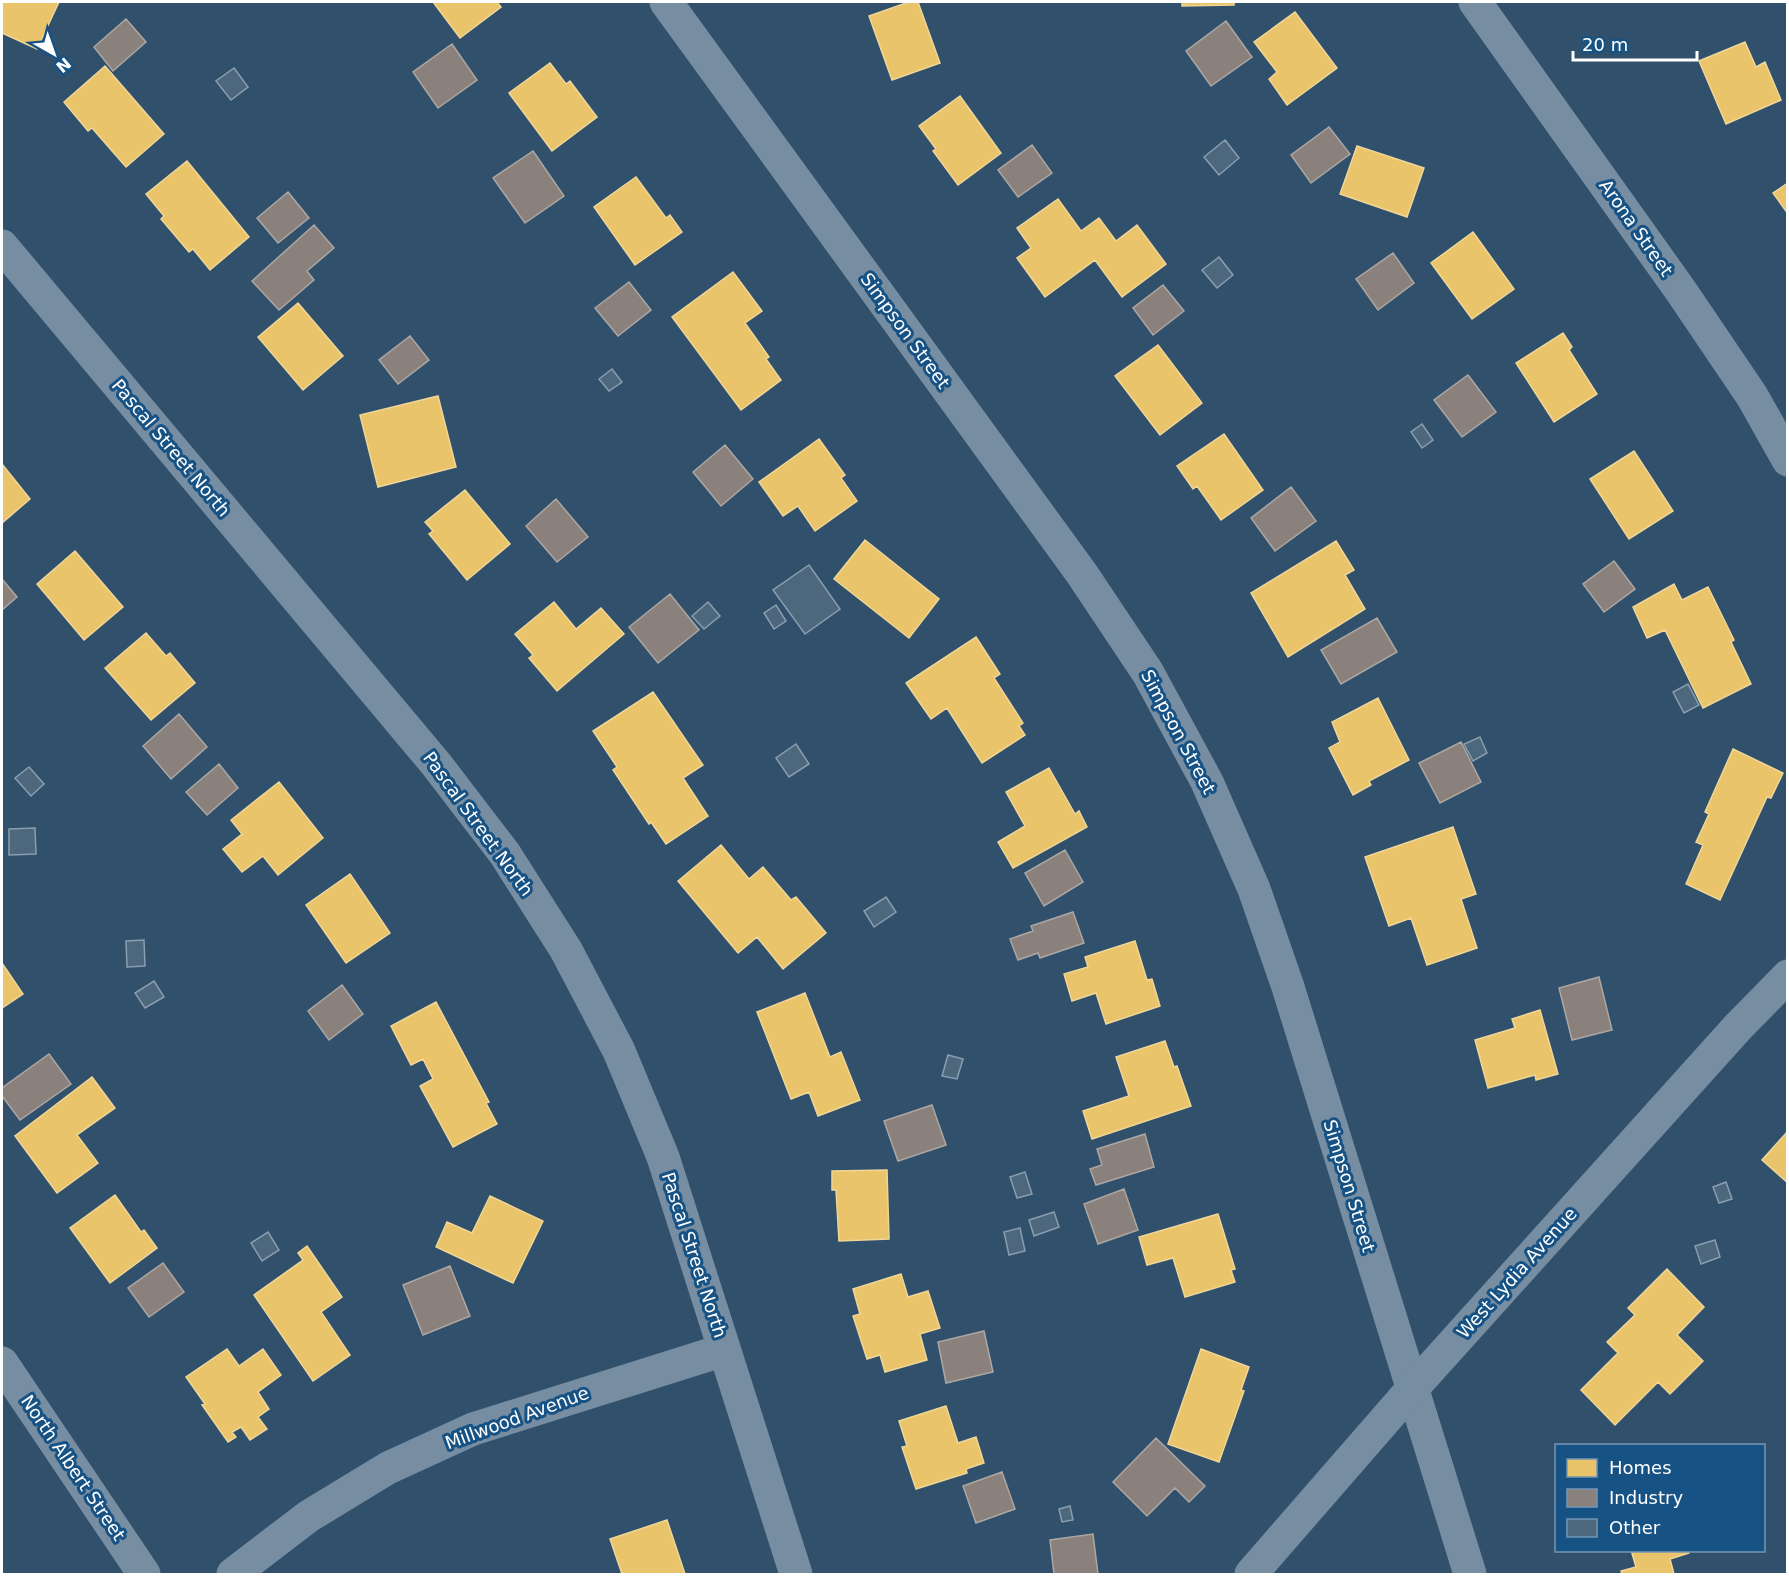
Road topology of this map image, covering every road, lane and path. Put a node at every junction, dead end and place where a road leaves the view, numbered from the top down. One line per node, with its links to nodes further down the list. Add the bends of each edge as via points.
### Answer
1 (666, 2): 8 (street, Simpson Street, via 1082,574 1148,674 1201,772 1254,889 1288,987)
2 (1475, 2): 4 (street, Arona Street, via 1681,291 1752,396)
3 (2, 246): 6 (street, Pascal Street North, via 436,764 505,854 566,950 619,1051 663,1156)
4 (1788, 460)
5 (1788, 976): 8 (street, West Lydia Avenue, via 1730,1035)
6 (724, 1350): 10 (street, Millwood Avenue, via 473,1430 399,1463 309,1516); 11 (street, Pascal Street North)
7 (2, 1363): 9 (street, North Albert Street)
8 (1413, 1389): 12 (street, West Lydia Avenue); 13 (street, Simpson Street)
9 (144, 1575)
10 (234, 1575)
11 (796, 1575)
12 (1251, 1575)
13 (1470, 1575)

